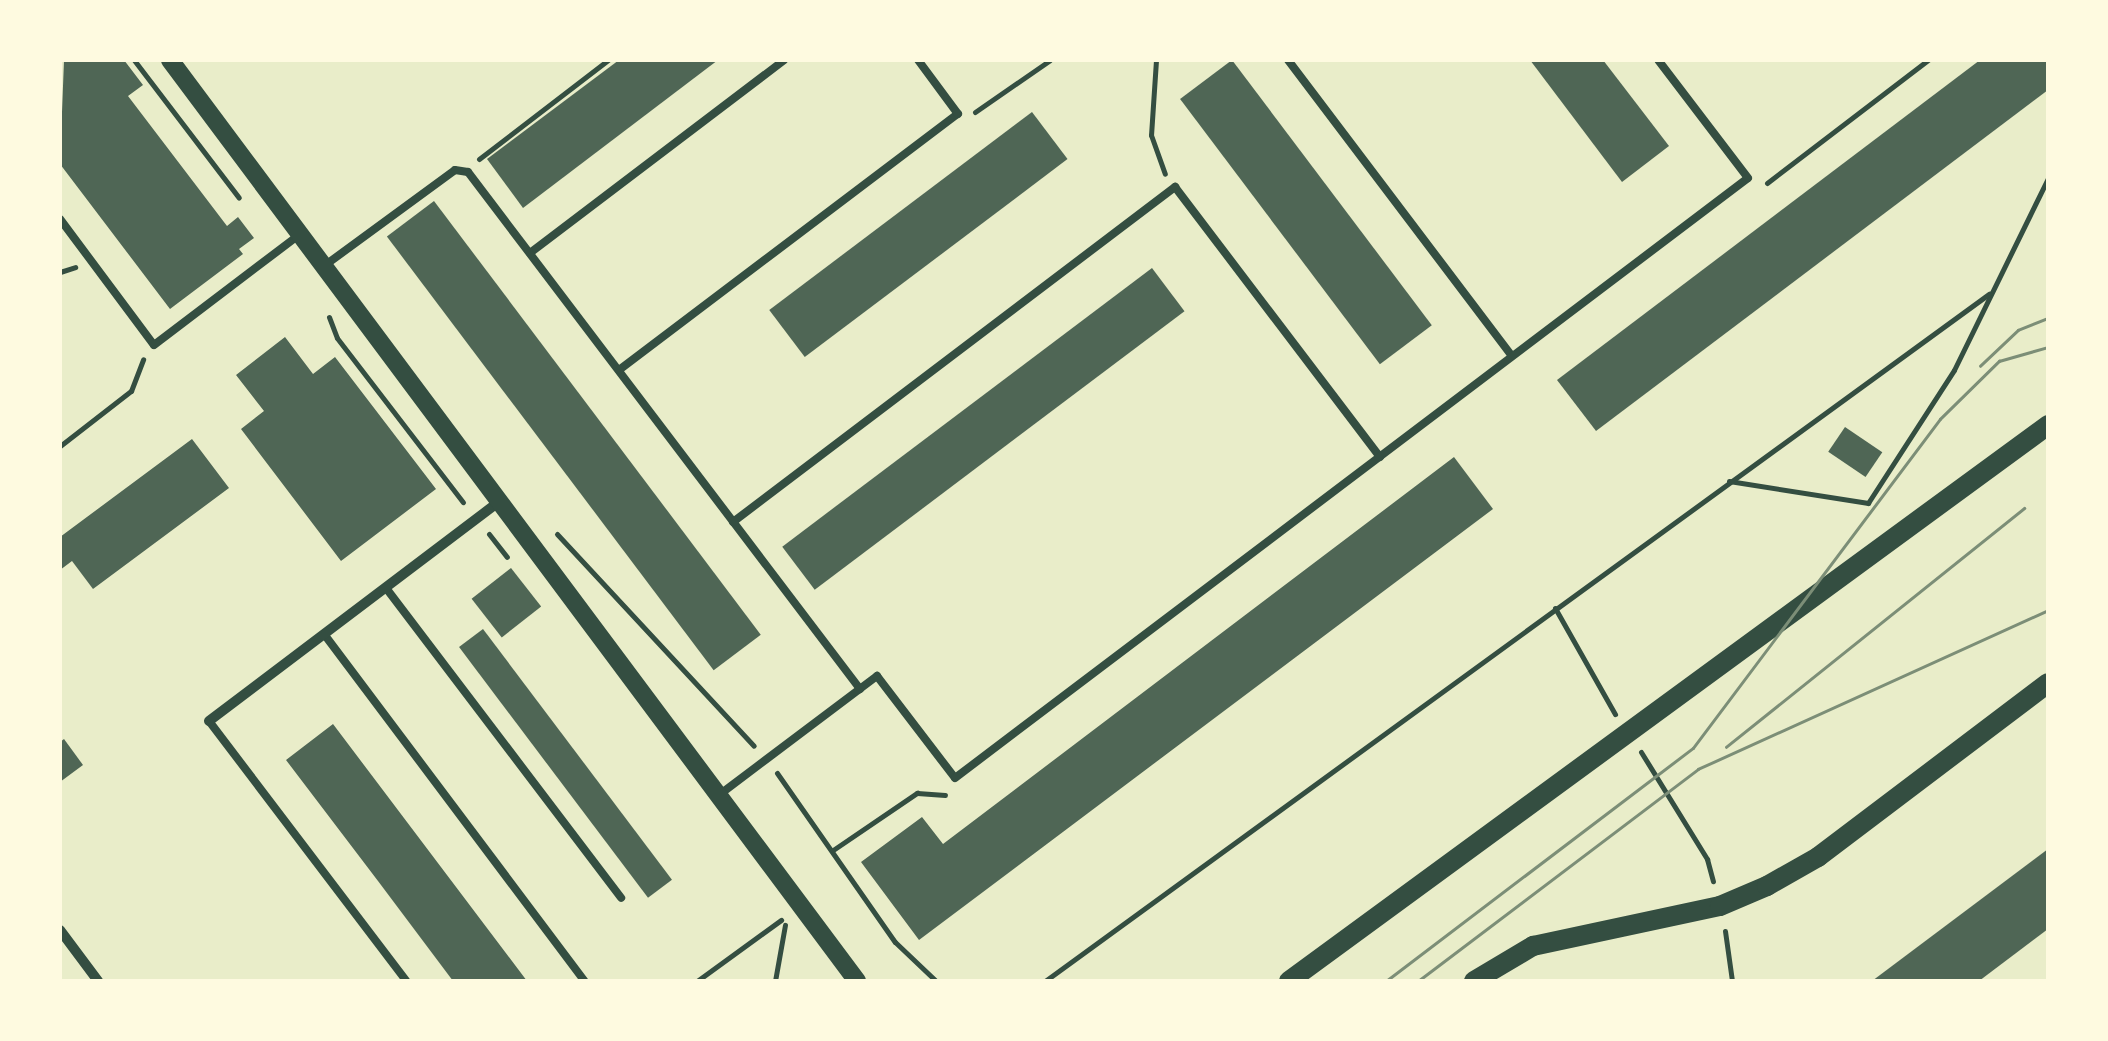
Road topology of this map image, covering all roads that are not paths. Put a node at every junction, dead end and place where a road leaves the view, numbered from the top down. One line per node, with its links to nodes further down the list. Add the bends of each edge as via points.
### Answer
1 (170, 60): 7 (street)
2 (784, 60): 8 (lane)
3 (918, 60): 11 (lane, via 958,114)
4 (1288, 60): 10 (lane)
5 (1658, 60): 10 (lane, via 1748,178)
6 (60, 219): 7 (lane, via 154,344)
7 (300, 234): 9 (street)
8 (530, 253): 9 (lane, via 465,170 456,170); 11 (lane)
9 (324, 266): 14 (street)
10 (1512, 356): 13 (lane)
11 (619, 370): 15 (lane)
12 (2048, 425): 28 (main road)
13 (1380, 457): 15 (lane, via 1176,187); 19 (lane, via 954,778 877,676)
14 (500, 501): 16 (street); 21 (street)
15 (734, 522): 19 (lane)
16 (386, 588): 17 (street); 22 (lane)
17 (324, 634): 20 (street); 26 (lane)
18 (2048, 683): 29 (main road, via 1818,857 1720,906 1533,946)
19 (860, 688): 21 (lane)
20 (209, 721): 25 (lane)
21 (718, 795): 27 (street)
22 (621, 898)
23 (60, 930): 24 (street)
24 (98, 981)
25 (406, 981)
26 (586, 981)
27 (857, 981)
28 (1288, 981)
29 (1474, 981)

